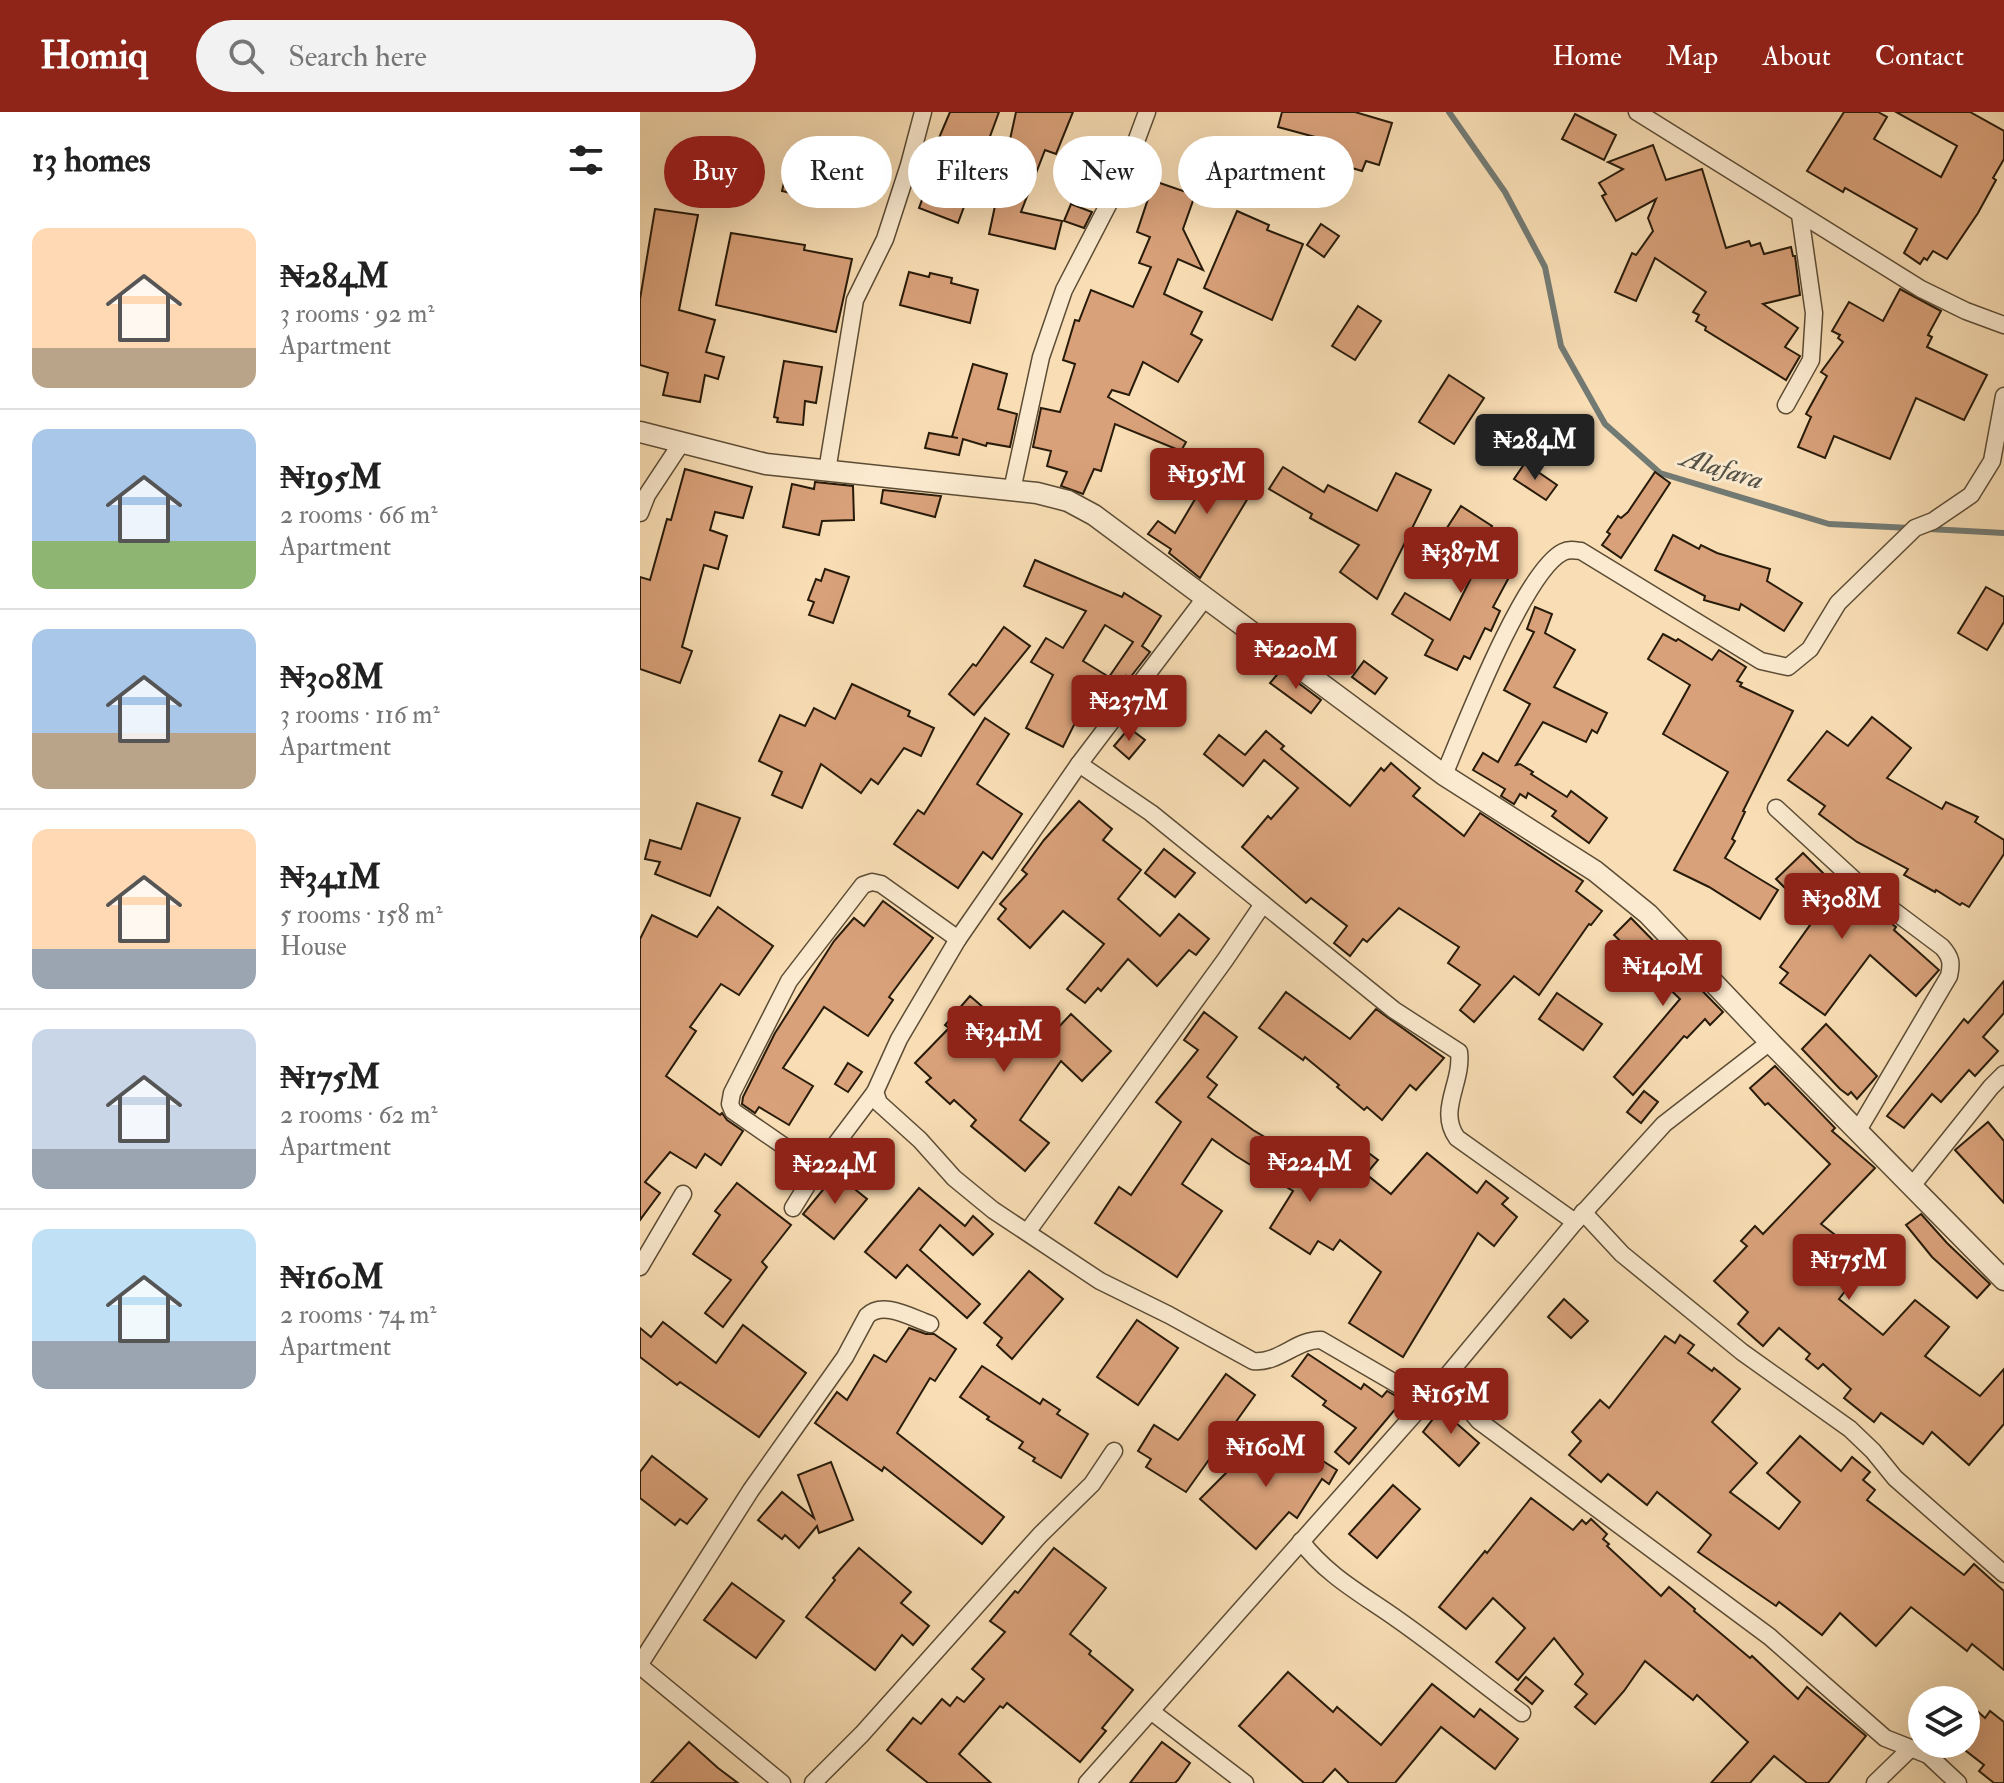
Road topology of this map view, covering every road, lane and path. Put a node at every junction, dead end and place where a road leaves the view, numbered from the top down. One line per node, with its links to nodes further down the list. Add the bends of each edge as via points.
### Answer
1 (923, 112): 10 (street, via 885,239 855,300)
2 (1147, 112): 11 (street, via 1124,174 1064,290 1041,357)
3 (1637, 112): 4 (street)
4 (1800, 215): 5 (street, via 1921,289); 7 (street, via 1814,313 1811,360)
5 (2004, 325)
6 (2004, 396): 15 (street, via 1992,461 1971,495 1915,528 1838,603 1810,649 1788,667 1761,661 1581,551 1561,552 1540,573 1487,671)
7 (1786, 405)
8 (640, 432): 9 (street)
9 (682, 442): 10 (street, via 766,464); 12 (street)
10 (827, 471): 11 (street)
11 (1012, 490): 13 (street, via 1068,501 1094,515)
12 (640, 513)
13 (1205, 598): 14 (street); 15 (street)
14 (1079, 764): 17 (street, via 1151,813); 18 (street)
15 (1444, 775): 19 (street, via 1595,871 1648,914)
16 (1776, 808): 22 (street, via 1862,887 1942,947 1952,964)
17 (1263, 904): 27 (street, via 1394,1010 1459,1052 1461,1065 1447,1116 1457,1138); 28 (street)
18 (958, 939): 21 (street, via 899,1039); 23 (street, via 872,882 863,885 789,981 730,1104)
19 (1770, 1042): 22 (street); 27 (street, via 1664,1124)
20 (2004, 1074): 24 (street)
21 (875, 1092): 23 (street); 28 (street, via 879,1103 954,1178)
22 (1857, 1132): 24 (street)
23 (817, 1169): 26 (street)
24 (1911, 1187): 30 (street)
25 (683, 1194): 29 (street)
26 (793, 1208)
27 (1579, 1217): 32 (street); 36 (street, via 1742,1352 1850,1429 1895,1478)
28 (1028, 1231): 33 (street, via 1100,1281 1253,1361 1321,1340)
29 (640, 1267)
30 (2004, 1280)
31 (930, 1324): 37 (street, via 885,1309 867,1316)
32 (1444, 1380): 33 (street); 40 (street, via 1479,1421 1770,1637 1885,1738)
33 (1426, 1401): 35 (street)
34 (1114, 1451): 44 (street, via 1092,1484)
35 (1301, 1541): 38 (street); 39 (street, via 1340,1580)
36 (2004, 1574)
37 (640, 1665): 43 (street)
38 (1152, 1712): 45 (street); 46 (street)
39 (1522, 1713)
40 (1908, 1748)
41 (1908, 1751): 47 (street)
42 (1931, 1758): 48 (street)
43 (782, 1783)
44 (813, 1783)
45 (1087, 1783)
46 (1245, 1783)
47 (1875, 1783)
48 (1958, 1783)

